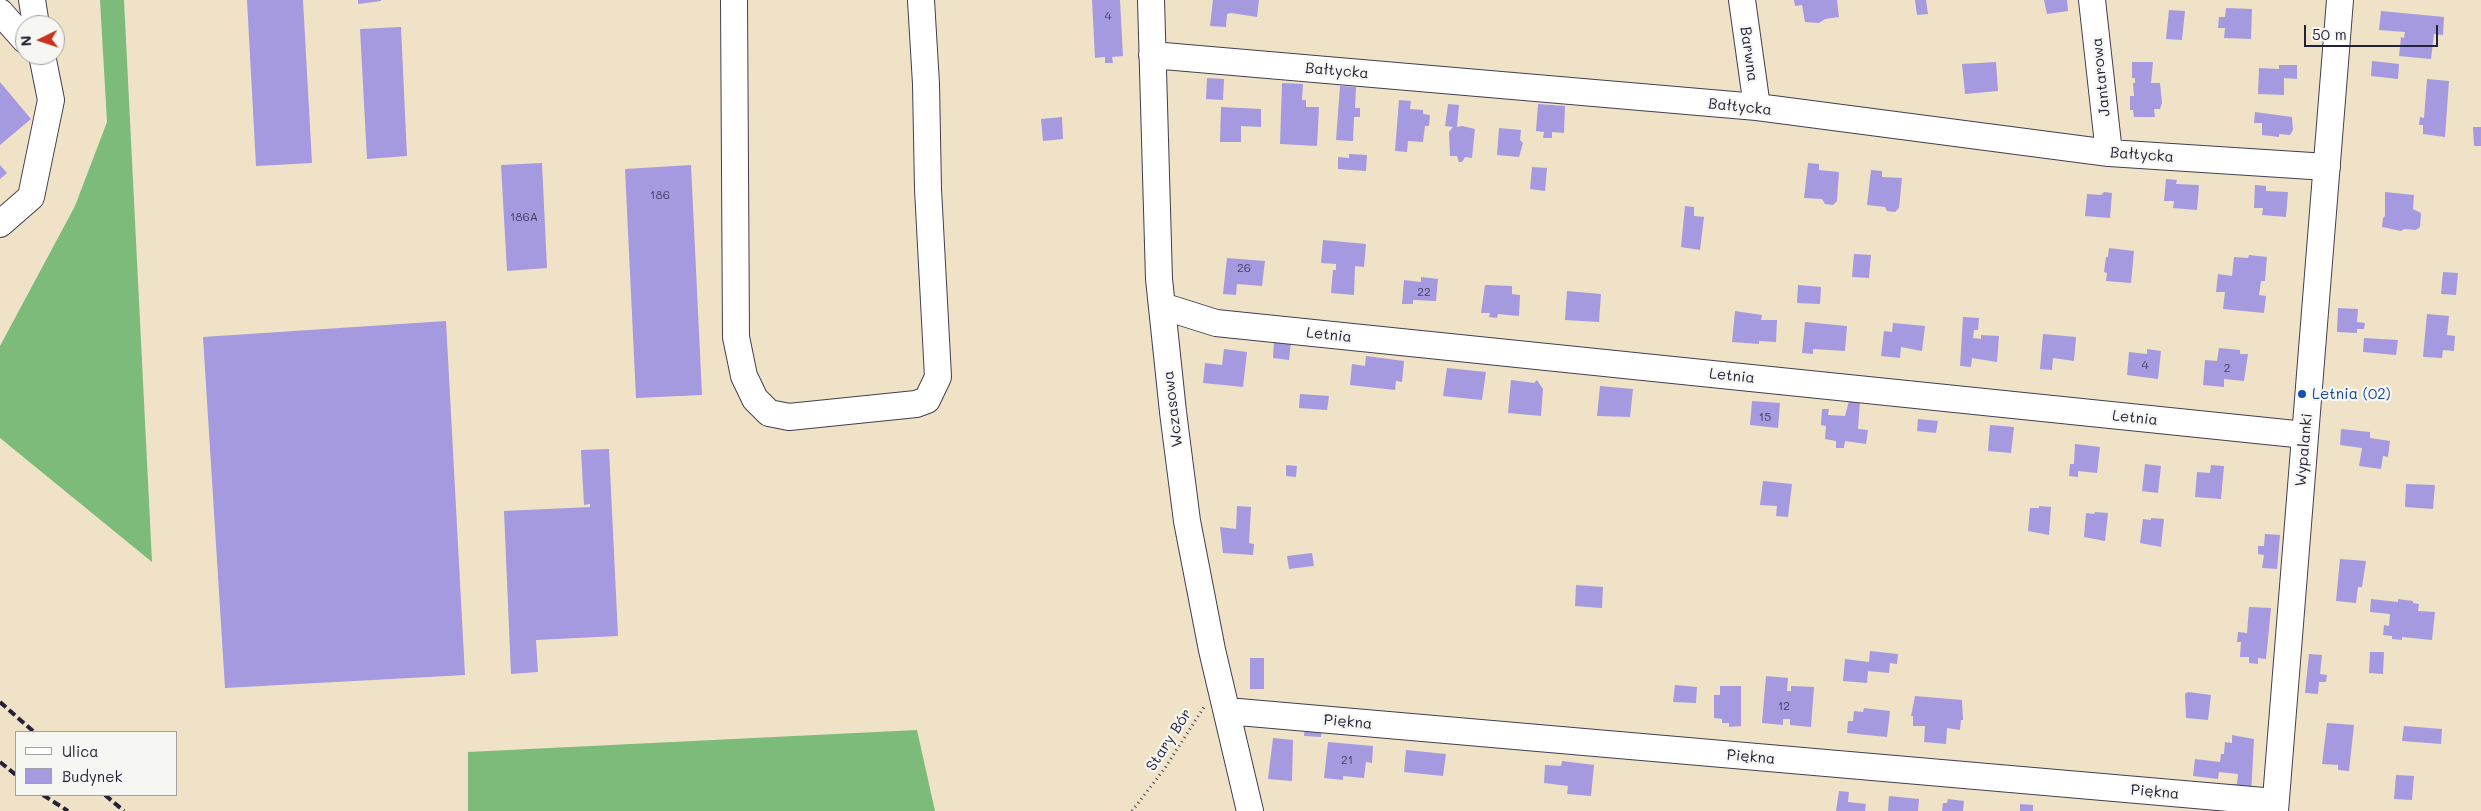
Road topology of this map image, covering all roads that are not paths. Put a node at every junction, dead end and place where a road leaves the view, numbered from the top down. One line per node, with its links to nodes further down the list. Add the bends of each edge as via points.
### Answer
1 (32, 0): 9 (street)
2 (734, 0): 3 (street, via 736,337 744,376 755,399 769,412 789,417 916,404 927,400 938,377)
3 (920, 0)
4 (1151, 0): 11 (street, Wczasowa)
5 (1742, 0): 13 (street, Barwna)
6 (2092, 0): 14 (street, Jantarowa)
7 (2340, 0): 15 (street, Wypalanki)
8 (0, 12): 10 (street)
9 (34, 15)
10 (15, 29)
11 (1152, 56): 13 (street, Bałtycka); 17 (street, Wczasowa)
12 (43, 65): 16 (street, via 51,100 32,197)
13 (1756, 108): 14 (street, Bałtycka)
14 (2109, 153): 15 (street, Bałtycka)
15 (2327, 167): 18 (street, Wypalanki)
16 (0, 224)
17 (1162, 306): 18 (street, Letnia, via 1216,323); 19 (street, Wczasowa, via 1187,521 1212,650)
18 (2305, 435): 20 (street, Wypalanki)
19 (1216, 709): 20 (street, Piękna); 21 (street, Wczasowa)
20 (2275, 807)
21 (1250, 811)

